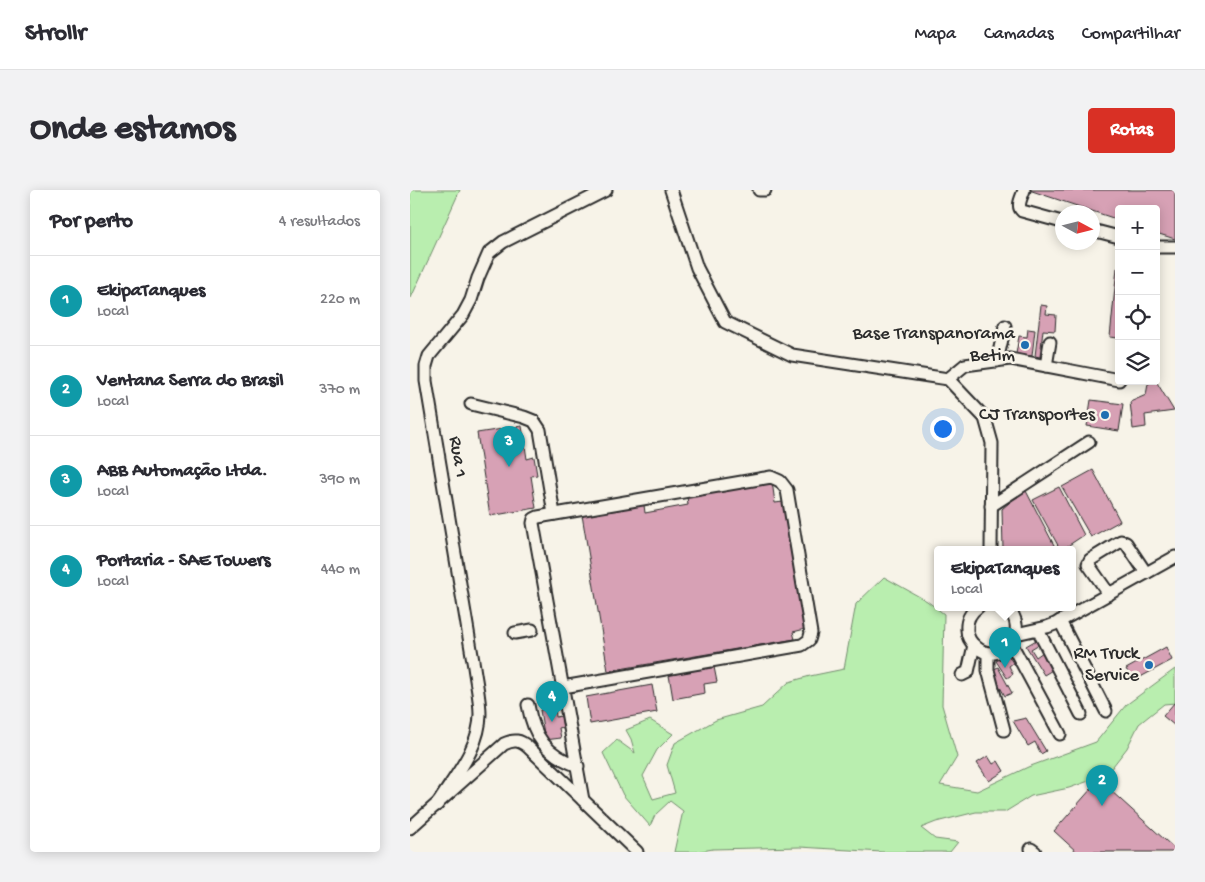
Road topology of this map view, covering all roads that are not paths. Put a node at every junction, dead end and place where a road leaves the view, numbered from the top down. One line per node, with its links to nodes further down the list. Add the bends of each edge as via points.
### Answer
1 (606, 190): 43 (street, Rua 1, via 503,242 489,253 471,300 429,356 426,366 480,714 476,739)
2 (671, 190): 15 (street, via 696,268 725,322 792,355)
3 (760, 190): 4 (street)
4 (765, 190)
5 (1024, 190): 6 (street, via 1020,210)
6 (1055, 220)
7 (1100, 232): 8 (street)
8 (1115, 236)
9 (1160, 247): 10 (street)
10 (1175, 247)
11 (1006, 326): 13 (street)
12 (1050, 342): 14 (street)
13 (997, 361): 14 (street); 15 (street, via 965,365)
14 (1046, 366): 16 (street)
15 (948, 379): 19 (street, via 985,418 992,442)
16 (1115, 379)
17 (470, 404): 20 (street, via 534,421 540,430)
18 (1089, 442): 19 (street)
19 (992, 506): 21 (street)
20 (554, 514): 35 (street, via 538,517 533,523); 35 (street, via 771,477 780,481 787,490 811,633 802,644)
21 (991, 546)
22 (1175, 557): 23 (street)
23 (1146, 573): 24 (street); 24 (street, via 1121,541 1088,564)
24 (1109, 594): 27 (street)
25 (974, 611): 32 (street, via 967,626 968,637)
26 (1010, 611): 31 (street, via 1016,624)
27 (1060, 621): 29 (street); 37 (street)
28 (532, 630): 30 (street)
29 (1038, 630): 31 (street); 38 (street)
30 (515, 634)
31 (1014, 639): 33 (street, via 1003,650); 40 (street)
32 (974, 646): 33 (street); 34 (street, via 968,672)
33 (988, 652): 39 (street, via 988,670)
34 (962, 675)
35 (563, 687): 41 (street)
36 (528, 705): 41 (street, via 536,734 542,742 563,761)
37 (1106, 711)
38 (1081, 714)
39 (1004, 730)
40 (1060, 734)
41 (578, 766): 42 (street)
42 (583, 800): 43 (street, via 528,747 514,740 504,744); 45 (street)
43 (437, 804): 44 (street)
44 (410, 828)
45 (637, 852)

